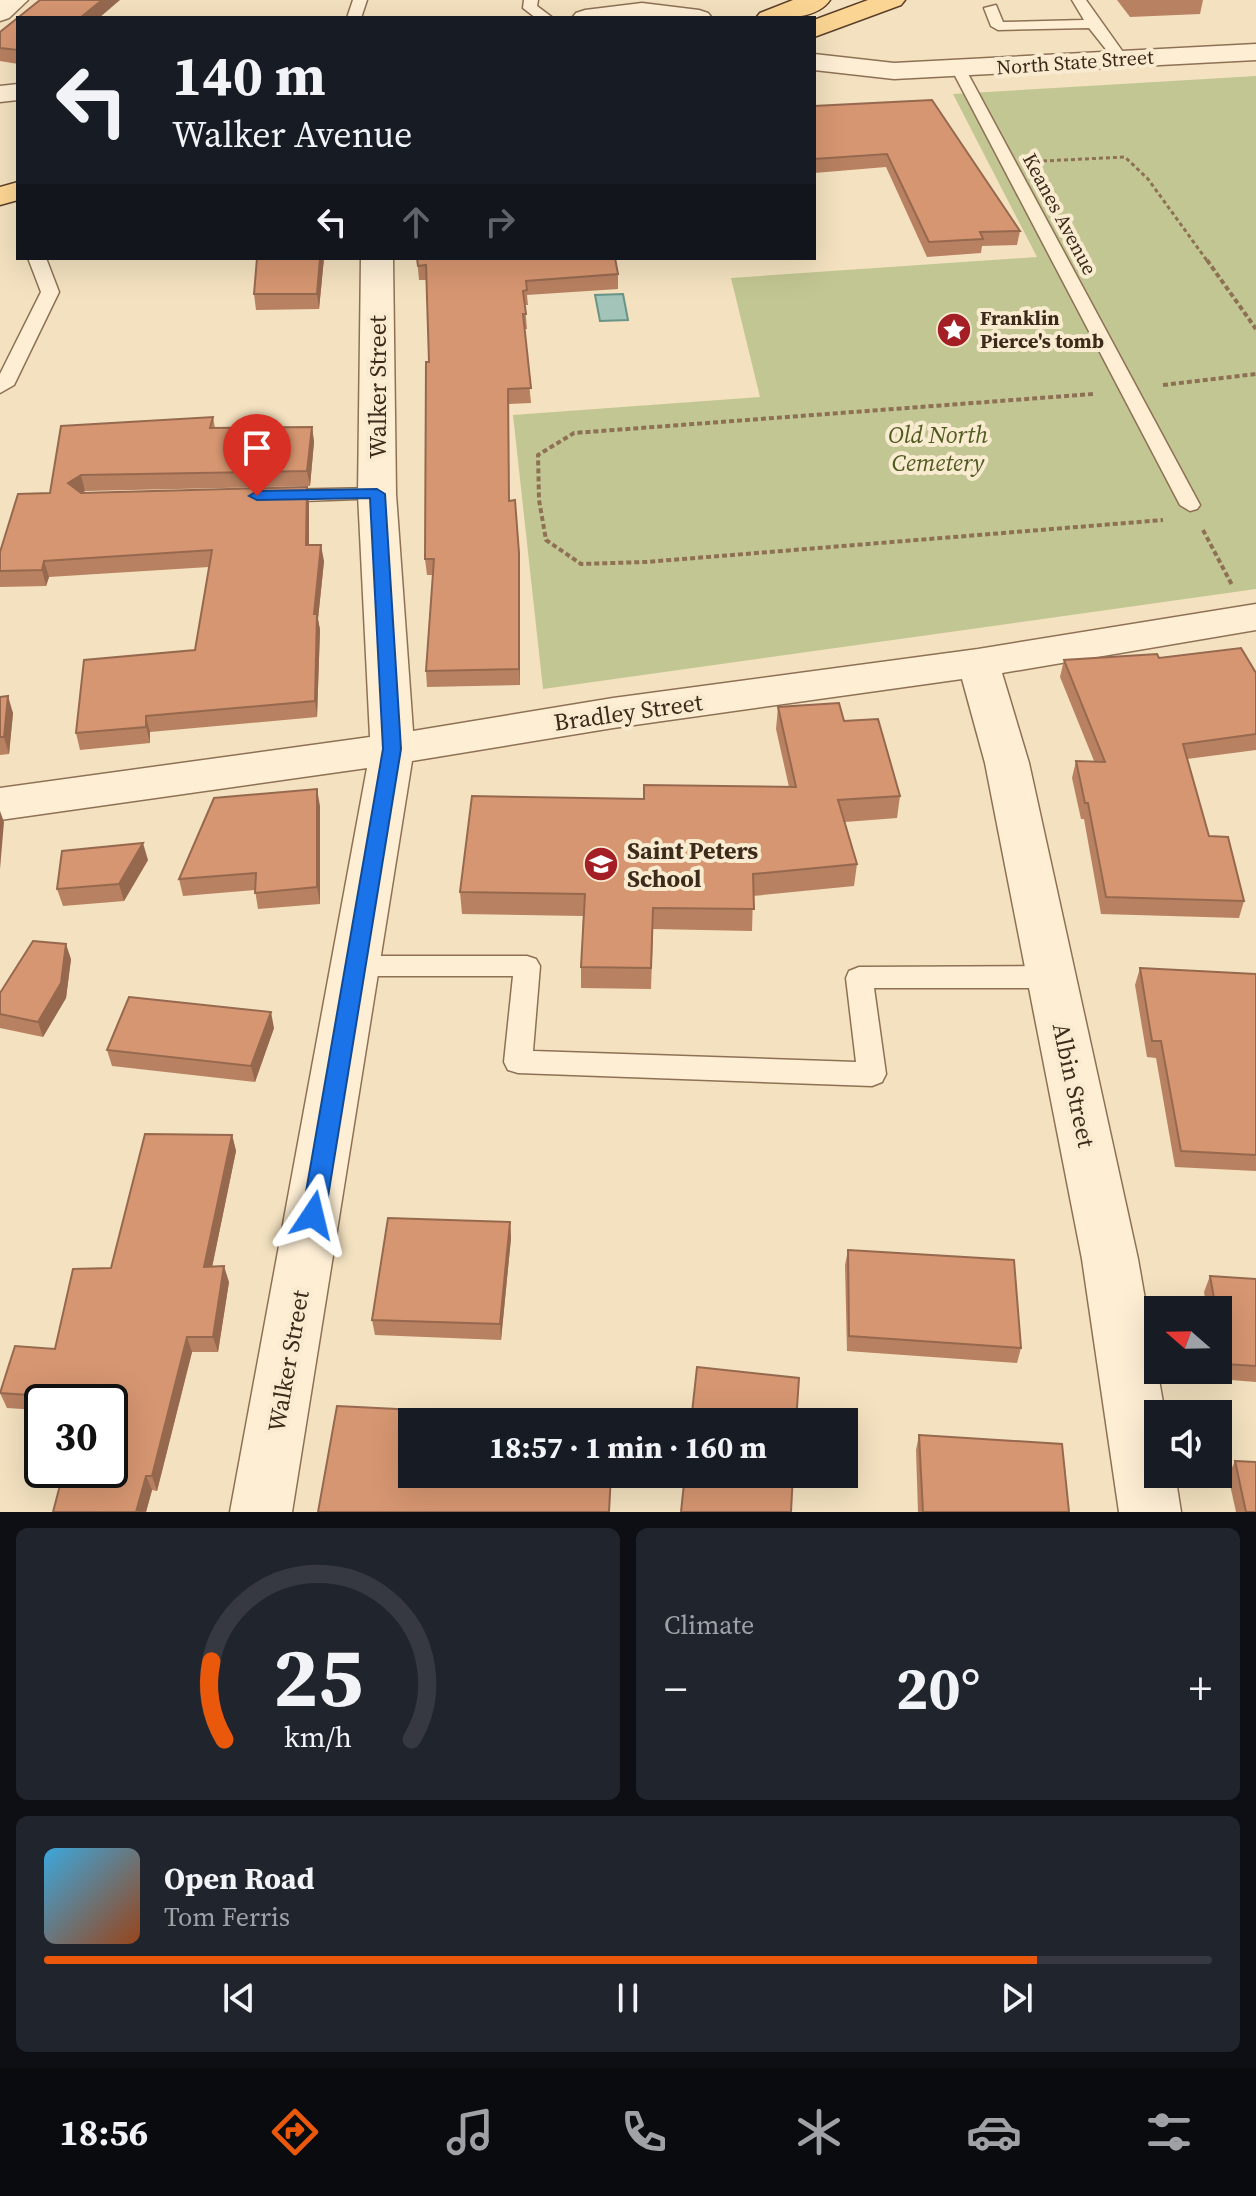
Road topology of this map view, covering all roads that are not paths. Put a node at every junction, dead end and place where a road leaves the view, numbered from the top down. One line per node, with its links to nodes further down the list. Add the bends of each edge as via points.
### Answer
1 (15, 0): 7 (street)
2 (531, 0): 8 (lane, via 530,8)
3 (817, 0): 11 (main road)
4 (892, 0): 13 (main road)
5 (1079, 0): 12 (lane)
6 (991, 8): 12 (lane, via 998,26)
7 (0, 13)
8 (543, 16)
9 (601, 16): 10 (street, via 642,11)
10 (671, 16)
11 (774, 16)
12 (1093, 24): 15 (lane)
13 (816, 28)
14 (1256, 52): 15 (street, North State Street)
15 (1121, 59): 17 (street, North State Street)
16 (816, 62): 18 (street, North State Street)
17 (959, 70): 18 (street, North State Street); 25 (lane, Keanes Avenue)
18 (894, 71): 19 (street, North State Street, via 868,80)
19 (816, 79)
20 (38, 260): 22 (lane, via 50,292)
21 (377, 260): 23 (street, Walker Street)
22 (0, 387)
23 (377, 494): 24 (lane); 28 (street, Walker Street)
24 (257, 496)
25 (1190, 505)
26 (1253, 617): 27 (street, Bradley Street)
27 (978, 663): 28 (street, Bradley Street); 31 (street, Albin Street, via 1007,763)
28 (392, 749): 29 (street, Bradley Street); 30 (street, Walker Street)
29 (0, 804)
30 (356, 966): 31 (lane, via 527,966 518,1062 872,1074 859,978); 32 (street, Walker Street)
31 (1052, 977): 33 (street, Albin Street, via 1110,1259)
32 (261, 1512)
33 (1150, 1512)

